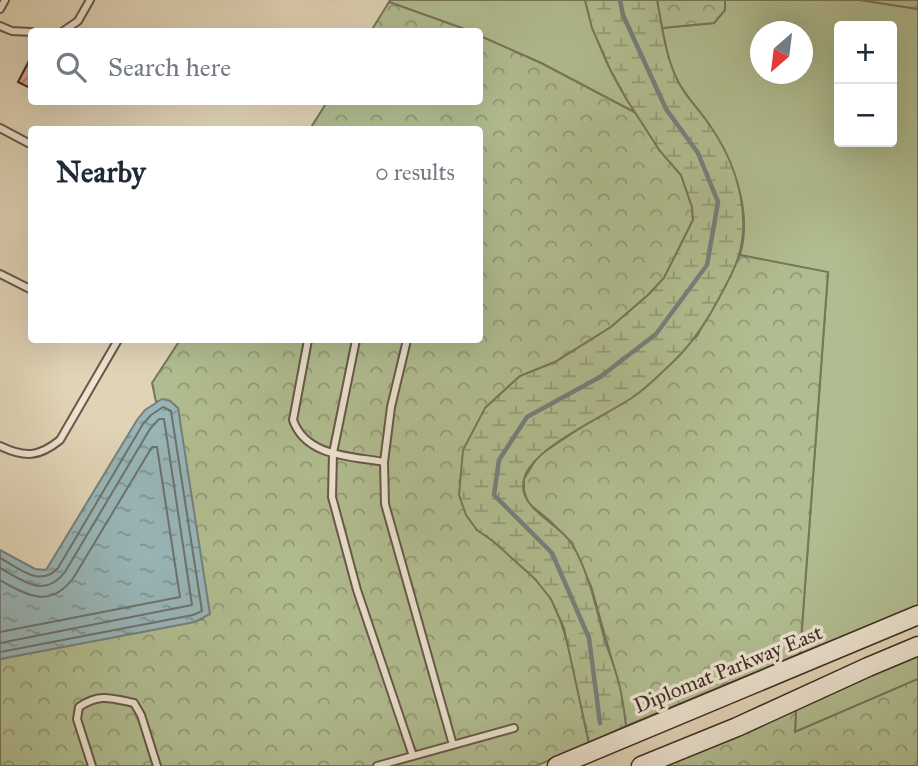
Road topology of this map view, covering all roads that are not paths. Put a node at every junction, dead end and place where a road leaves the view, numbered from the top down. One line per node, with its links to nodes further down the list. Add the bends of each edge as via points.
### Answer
1 (5, 0): 3 (lane)
2 (90, 0): 5 (lane, via 78,21)
3 (0, 9)
4 (0, 26): 6 (lane)
5 (68, 28)
6 (28, 32)
7 (0, 128): 8 (lane)
8 (28, 143)
9 (0, 274): 10 (lane)
10 (28, 288)
11 (116, 343): 15 (lane, via 61,440 46,452 30,455)
12 (307, 343): 16 (lane, via 293,420 308,443)
13 (355, 343): 16 (lane)
14 (406, 343): 17 (lane)
15 (0, 446)
16 (333, 453): 17 (lane); 22 (lane, via 332,497 357,590)
17 (384, 462): 21 (lane, via 385,504)
18 (918, 615): 26 (main road, Diplomat Parkway East)
19 (918, 646): 27 (main road)
20 (514, 728): 21 (lane)
21 (453, 745): 22 (lane)
22 (414, 756): 25 (lane)
23 (92, 766): 24 (lane, via 77,719 79,707 92,698 134,703)
24 (157, 766)
25 (377, 766)
26 (556, 766)
27 (641, 766)

